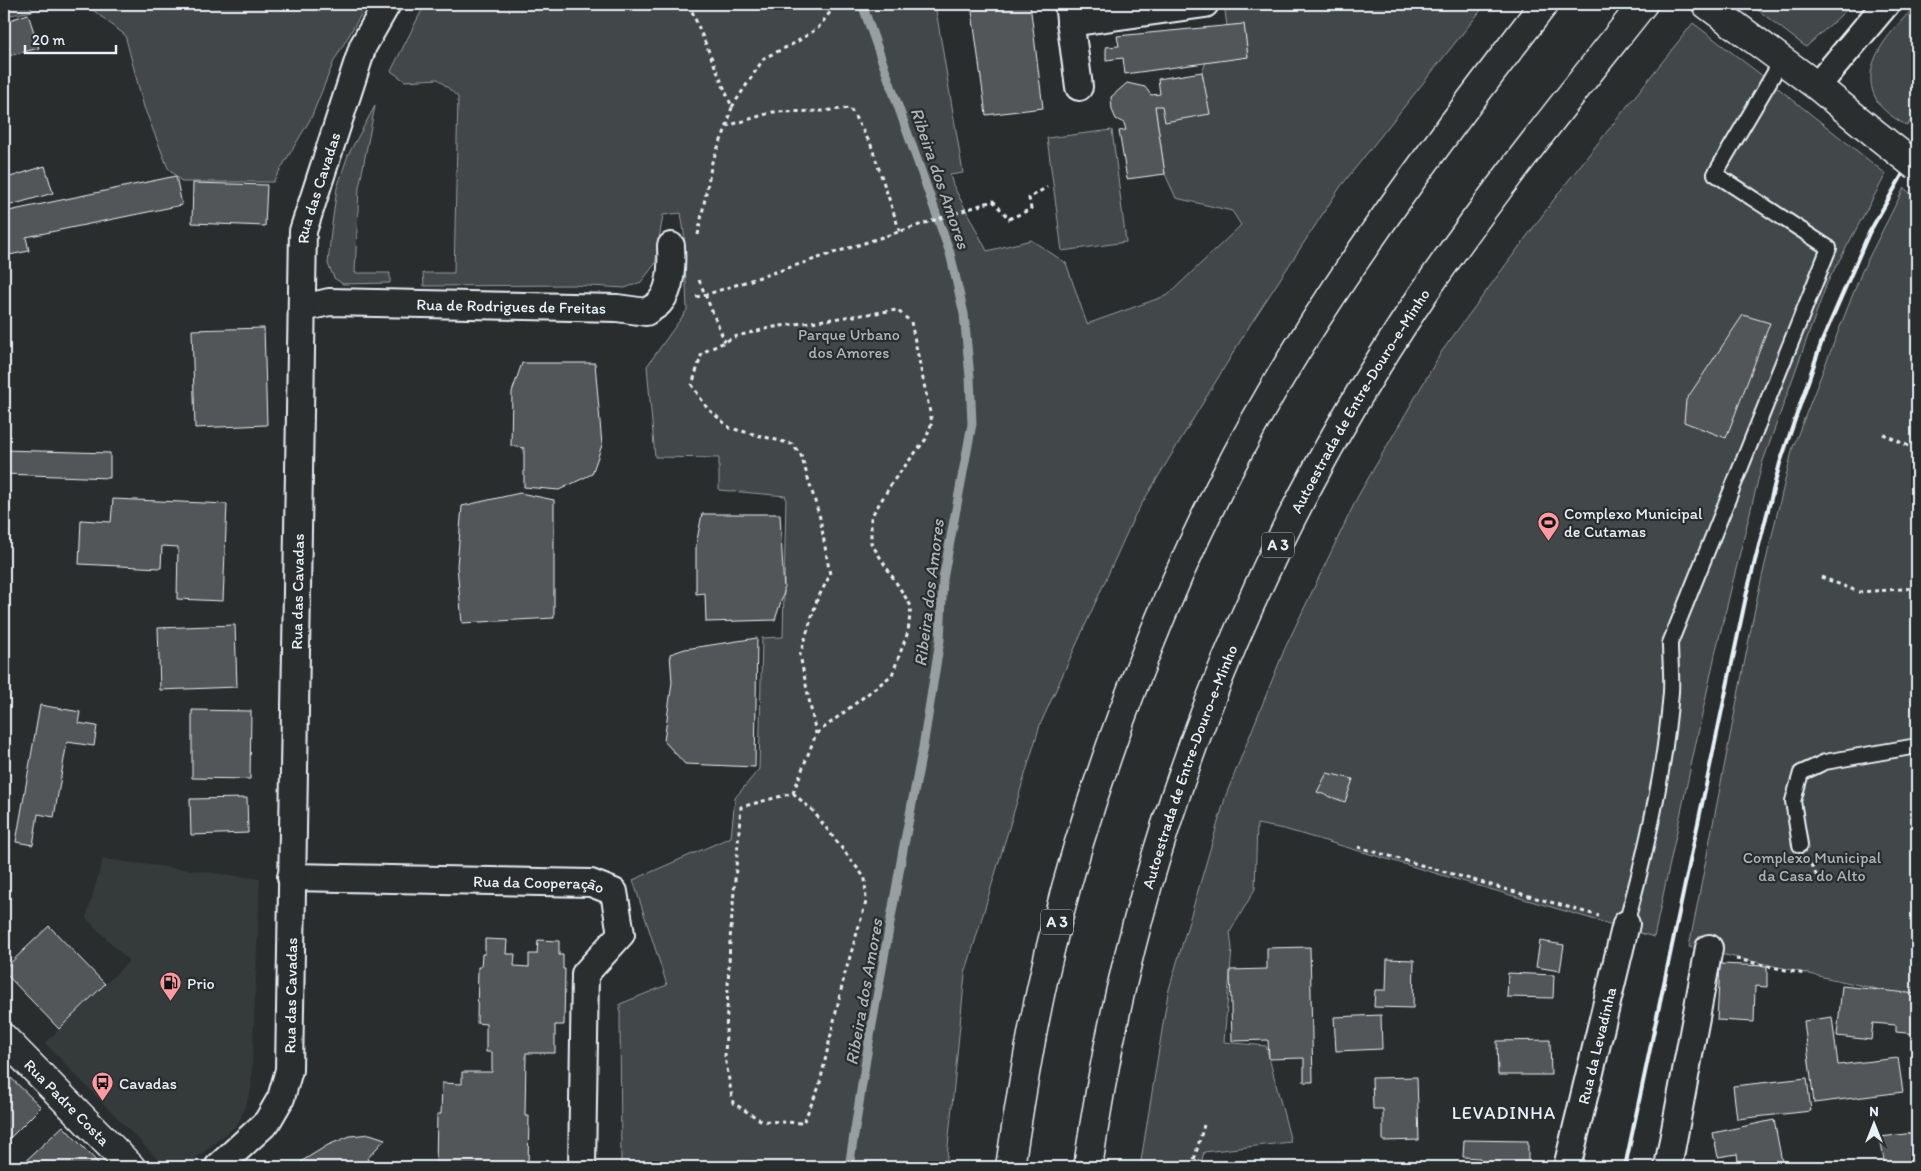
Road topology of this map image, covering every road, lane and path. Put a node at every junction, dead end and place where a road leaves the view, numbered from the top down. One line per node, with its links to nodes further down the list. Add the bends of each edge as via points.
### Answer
1 (387, 4): 22 (street, Rua das Cavadas, via 363,46 303,231)
2 (689, 4): 13 (path)
3 (823, 4): 13 (path, via 831,11 818,28 764,58)
4 (1205, 4): 9 (street)
5 (1544, 4): 43 (main road, A 3, via 1413,176 1338,283 1240,448 1193,545 1117,729 1072,866 1036,1011)
6 (1642, 4): 44 (main road, Autoestrada de Entre-Douro-e-Minho / A 3, via 1490,201 1420,298 1347,415 1288,525 1211,695 1149,878 1117,1001)
7 (1706, 4): 10 (main road)
8 (1886, 4): 11 (street)
9 (1069, 13): 12 (street)
10 (1782, 60): 11 (main road); 35 (lane, via 1715,174 1829,248 1670,643 1671,691 1662,767)
11 (1817, 86): 15 (main road, bridge)
12 (1079, 87)
13 (732, 107): 14 (path)
14 (727, 126): 17 (path, via 773,112 850,108 871,144); 18 (path, via 712,162)
15 (1917, 167)
16 (1047, 187): 17 (path, via 1029,198 1030,209 1009,220 993,201)
17 (900, 232): 21 (path)
18 (697, 242)
19 (671, 246): 22 (street, Rua de Rodrigues de Freitas, via 672,266 667,287 660,303 646,312 617,308 329,302)
20 (696, 272): 21 (path)
21 (705, 295): 23 (path)
22 (302, 308): 33 (street, Rua das Cavadas)
23 (725, 342): 28 (path, via 702,352 692,385 707,408 730,428 792,444 801,454 820,518 830,575 817,600 800,655); 28 (path, via 774,327 897,310 911,322 932,422 926,439 894,480 871,517 871,543 911,606 908,632 892,675)
24 (1883, 434): 25 (path)
25 (1917, 450)
26 (1821, 577): 27 (path, via 1859,592)
27 (1917, 588)
28 (816, 734): 30 (path)
29 (1917, 746): 31 (lane, via 1825,762 1801,773 1793,801)
30 (793, 793): 30 (path, via 741,807 725,1057 733,1103 762,1122 803,1122 819,1087 844,977 866,902 865,878)
31 (1800, 845)
32 (1358, 847): 34 (path)
33 (291, 877): 41 (street, Rua das Cavadas, via 289,1070 281,1098 267,1122); 42 (street, Rua da Cooperação, via 591,883 614,892 621,934 585,974)
34 (1569, 907)
35 (1626, 924): 46 (street, Rua da Levadinha)
36 (1709, 950): 37 (path); 47 (street)
37 (1804, 974)
38 (4, 1038): 40 (main road, Rua Padre Costa)
39 (1204, 1124): 45 (path)
40 (131, 1167)
41 (218, 1167)
42 (582, 1167)
43 (1010, 1167)
44 (1088, 1167)
45 (1192, 1167)
46 (1567, 1167)
47 (1668, 1167)

